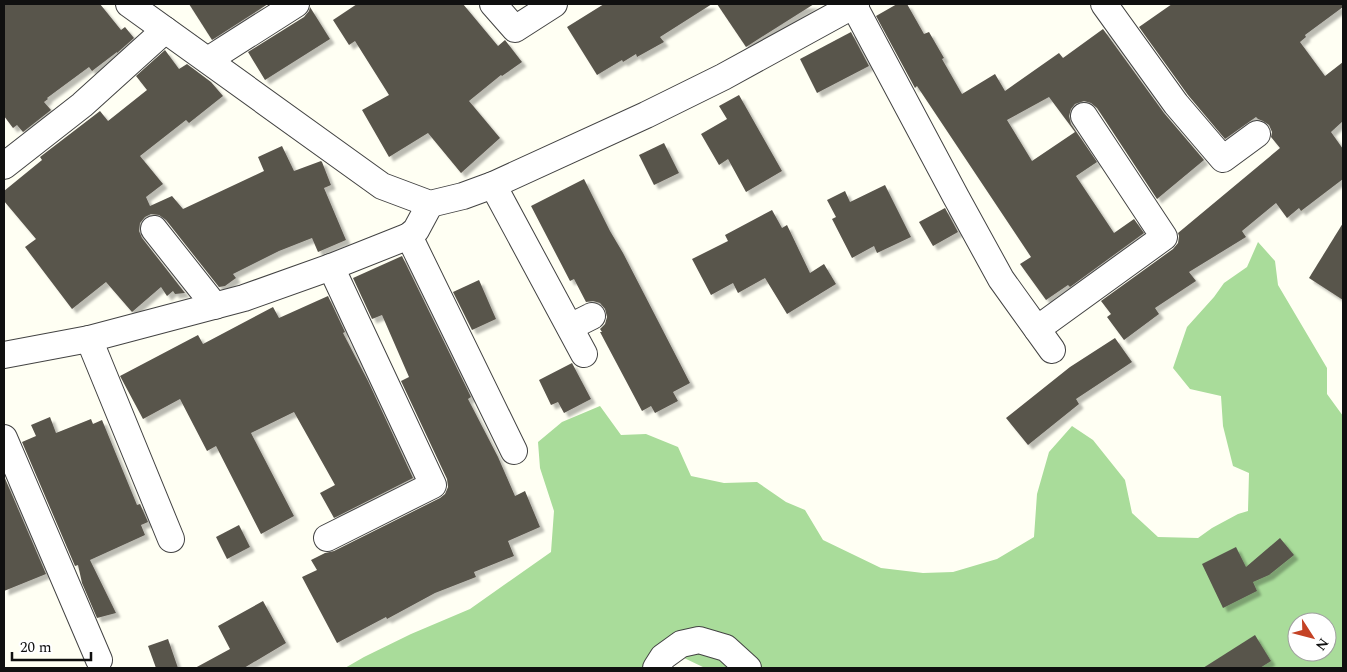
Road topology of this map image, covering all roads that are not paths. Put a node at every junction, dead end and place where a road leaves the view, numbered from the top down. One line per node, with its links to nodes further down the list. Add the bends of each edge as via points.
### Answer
1 (129, 4): 7 (street)
2 (296, 4): 8 (street)
3 (493, 4): 4 (street, via 515,29)
4 (554, 4)
5 (854, 4): 12 (street, via 723,77); 18 (street, via 1001,279)
6 (1104, 4): 10 (street, via 1176,104 1222,159)
7 (165, 30): 8 (street); 11 (street, via 82,105)
8 (208, 60): 13 (street, via 382,186)
9 (1084, 116): 18 (street, via 1164,237)
10 (1256, 134)
11 (4, 166)
12 (493, 185): 13 (street); 21 (street, via 581,322)
13 (430, 204): 15 (street, via 416,230)
14 (154, 229): 17 (street)
15 (409, 236): 16 (street); 24 (street)
16 (331, 267): 17 (street); 25 (street, via 433,485)
17 (215, 306): 19 (street)
18 (1037, 329): 20 (street)
19 (89, 339): 22 (street); 26 (street)
20 (1052, 350)
21 (584, 354)
22 (4, 355)
23 (4, 438): 27 (street)
24 (514, 451)
25 (327, 538)
26 (171, 539)
27 (99, 660)
28 (656, 668): 29 (street, via 663,657 680,644 699,640 726,648)
29 (748, 668)

